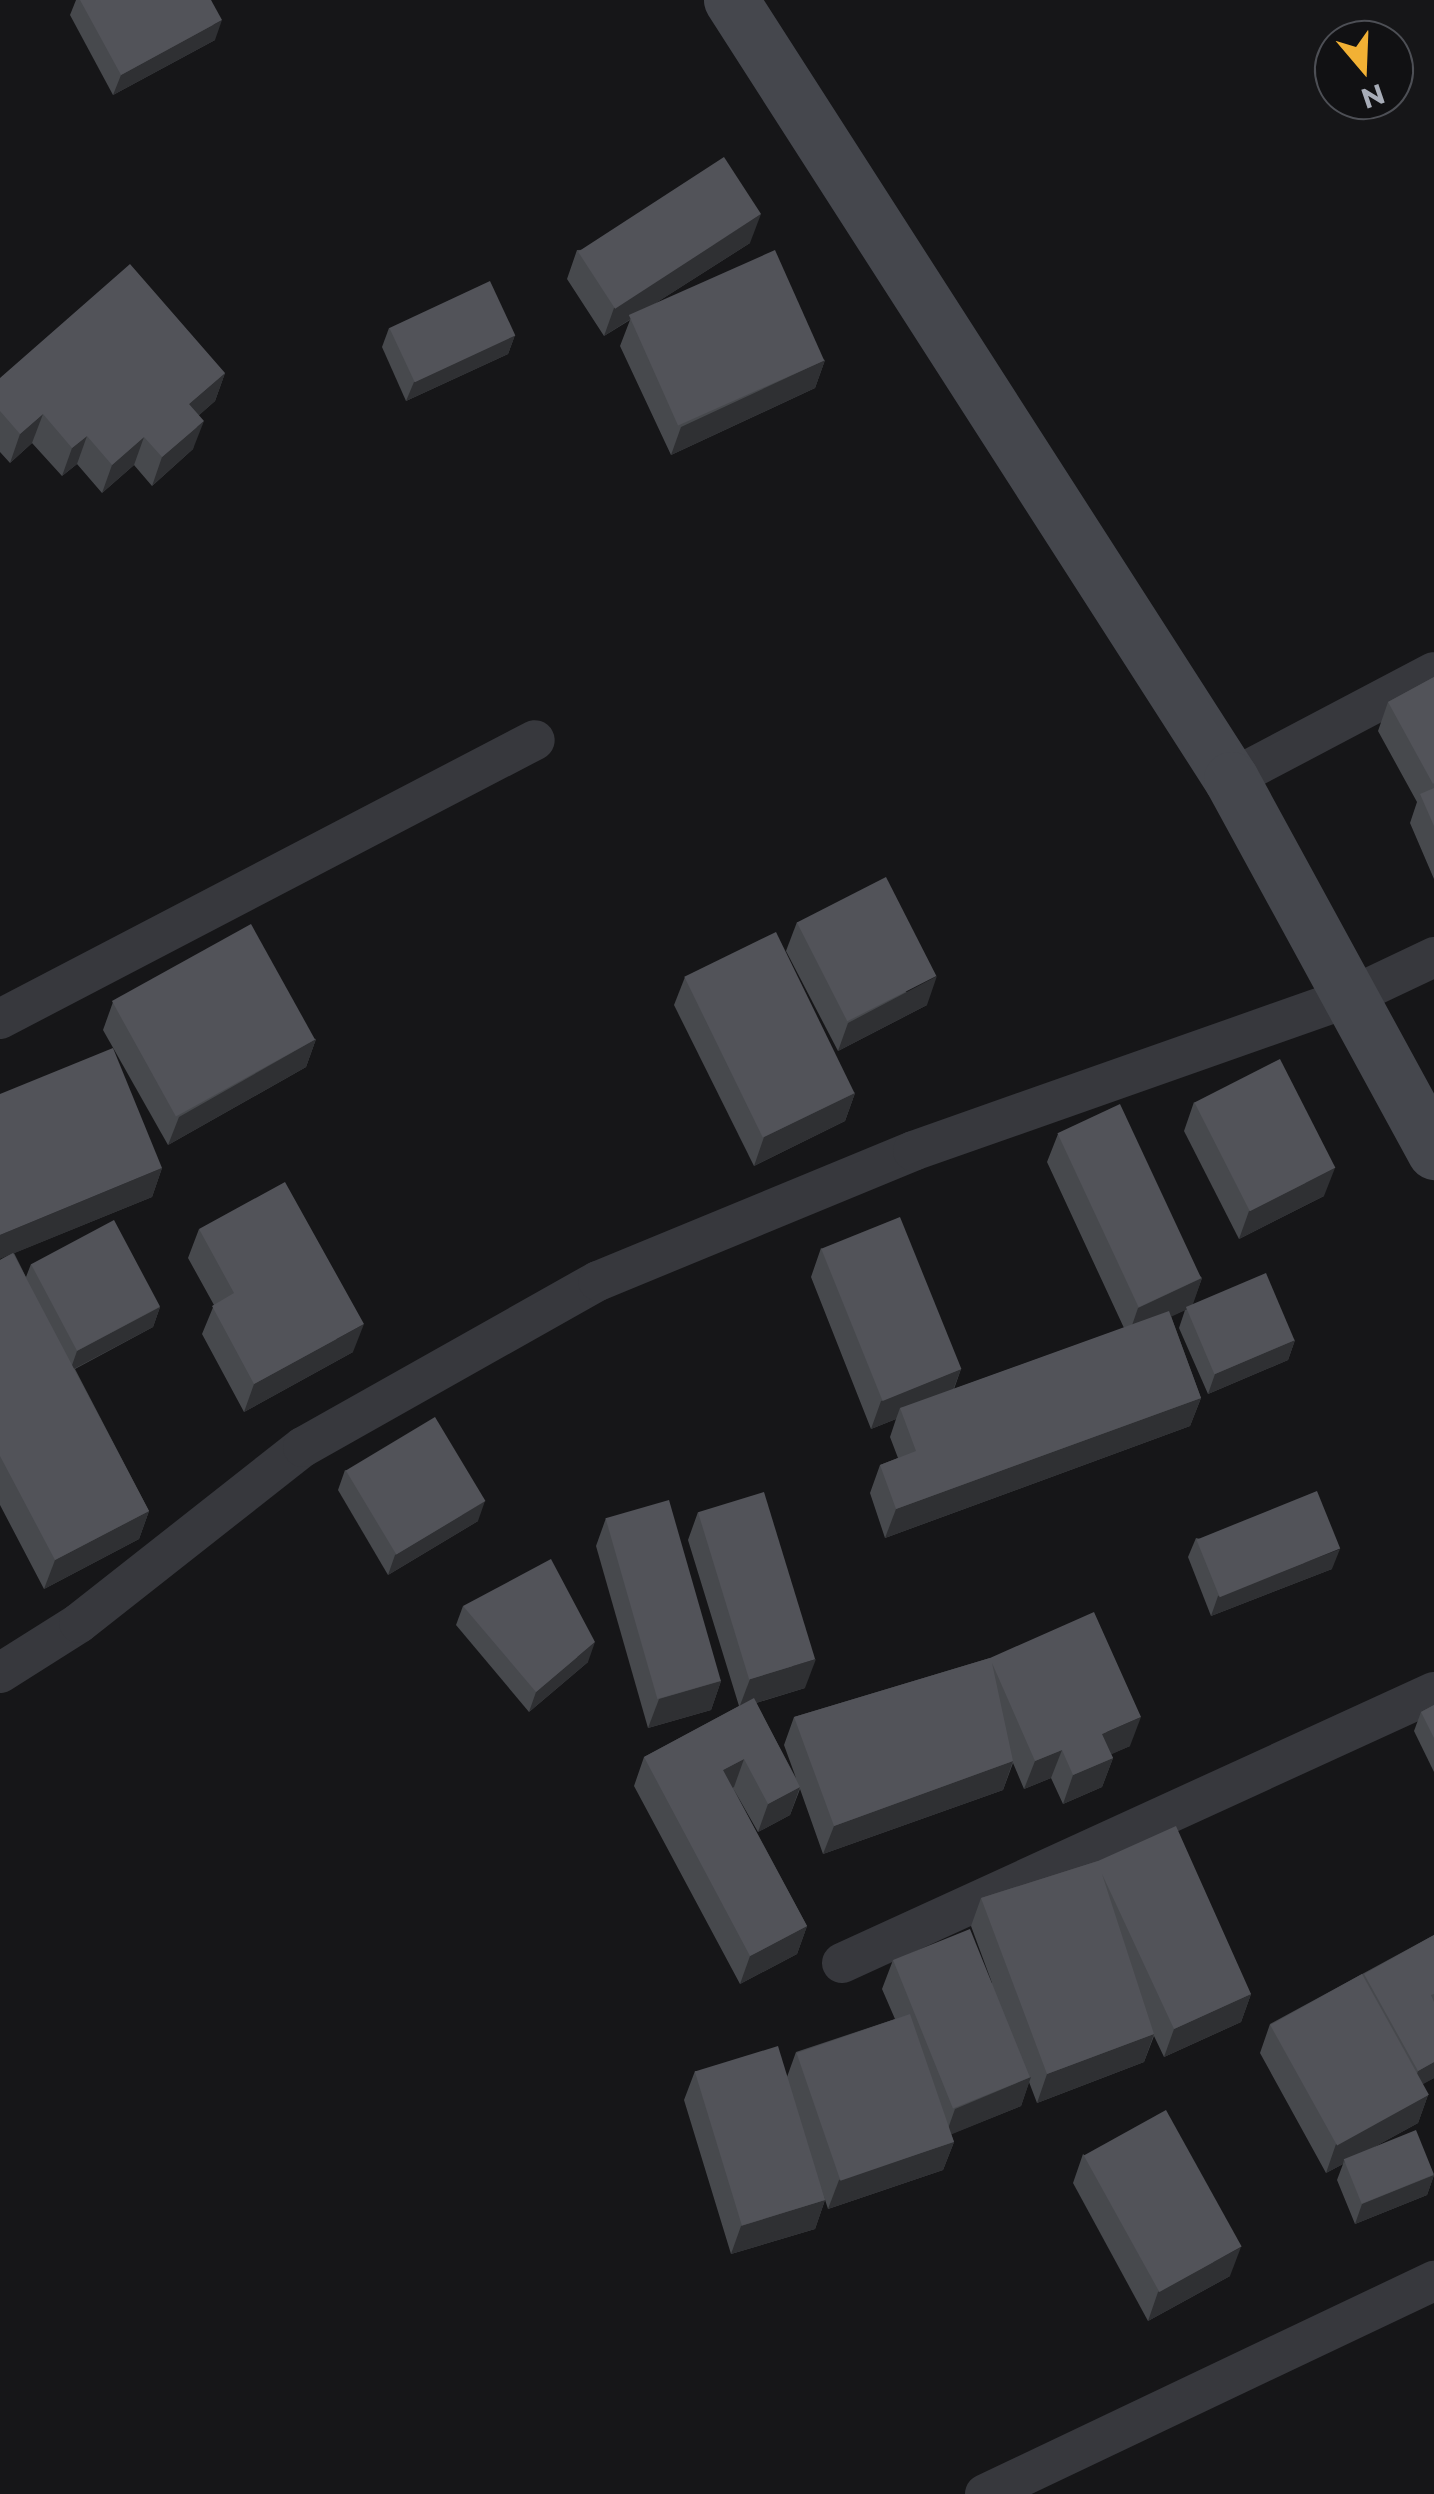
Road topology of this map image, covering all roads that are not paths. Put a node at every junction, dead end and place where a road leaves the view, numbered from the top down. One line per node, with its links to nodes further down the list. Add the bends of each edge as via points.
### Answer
1 (730, 0): 4 (street)
2 (1434, 672): 4 (street)
3 (535, 740): 7 (street)
4 (1231, 778): 6 (street)
5 (1434, 957): 6 (street)
6 (1352, 996): 8 (street); 9 (street, via 913,1151 598,1281 303,1447 79,1624)
7 (0, 1020)
8 (1434, 1152)
9 (0, 1674)
10 (1434, 1692): 11 (street)
11 (842, 1962)
12 (1434, 2281): 13 (street)
13 (984, 2494)

